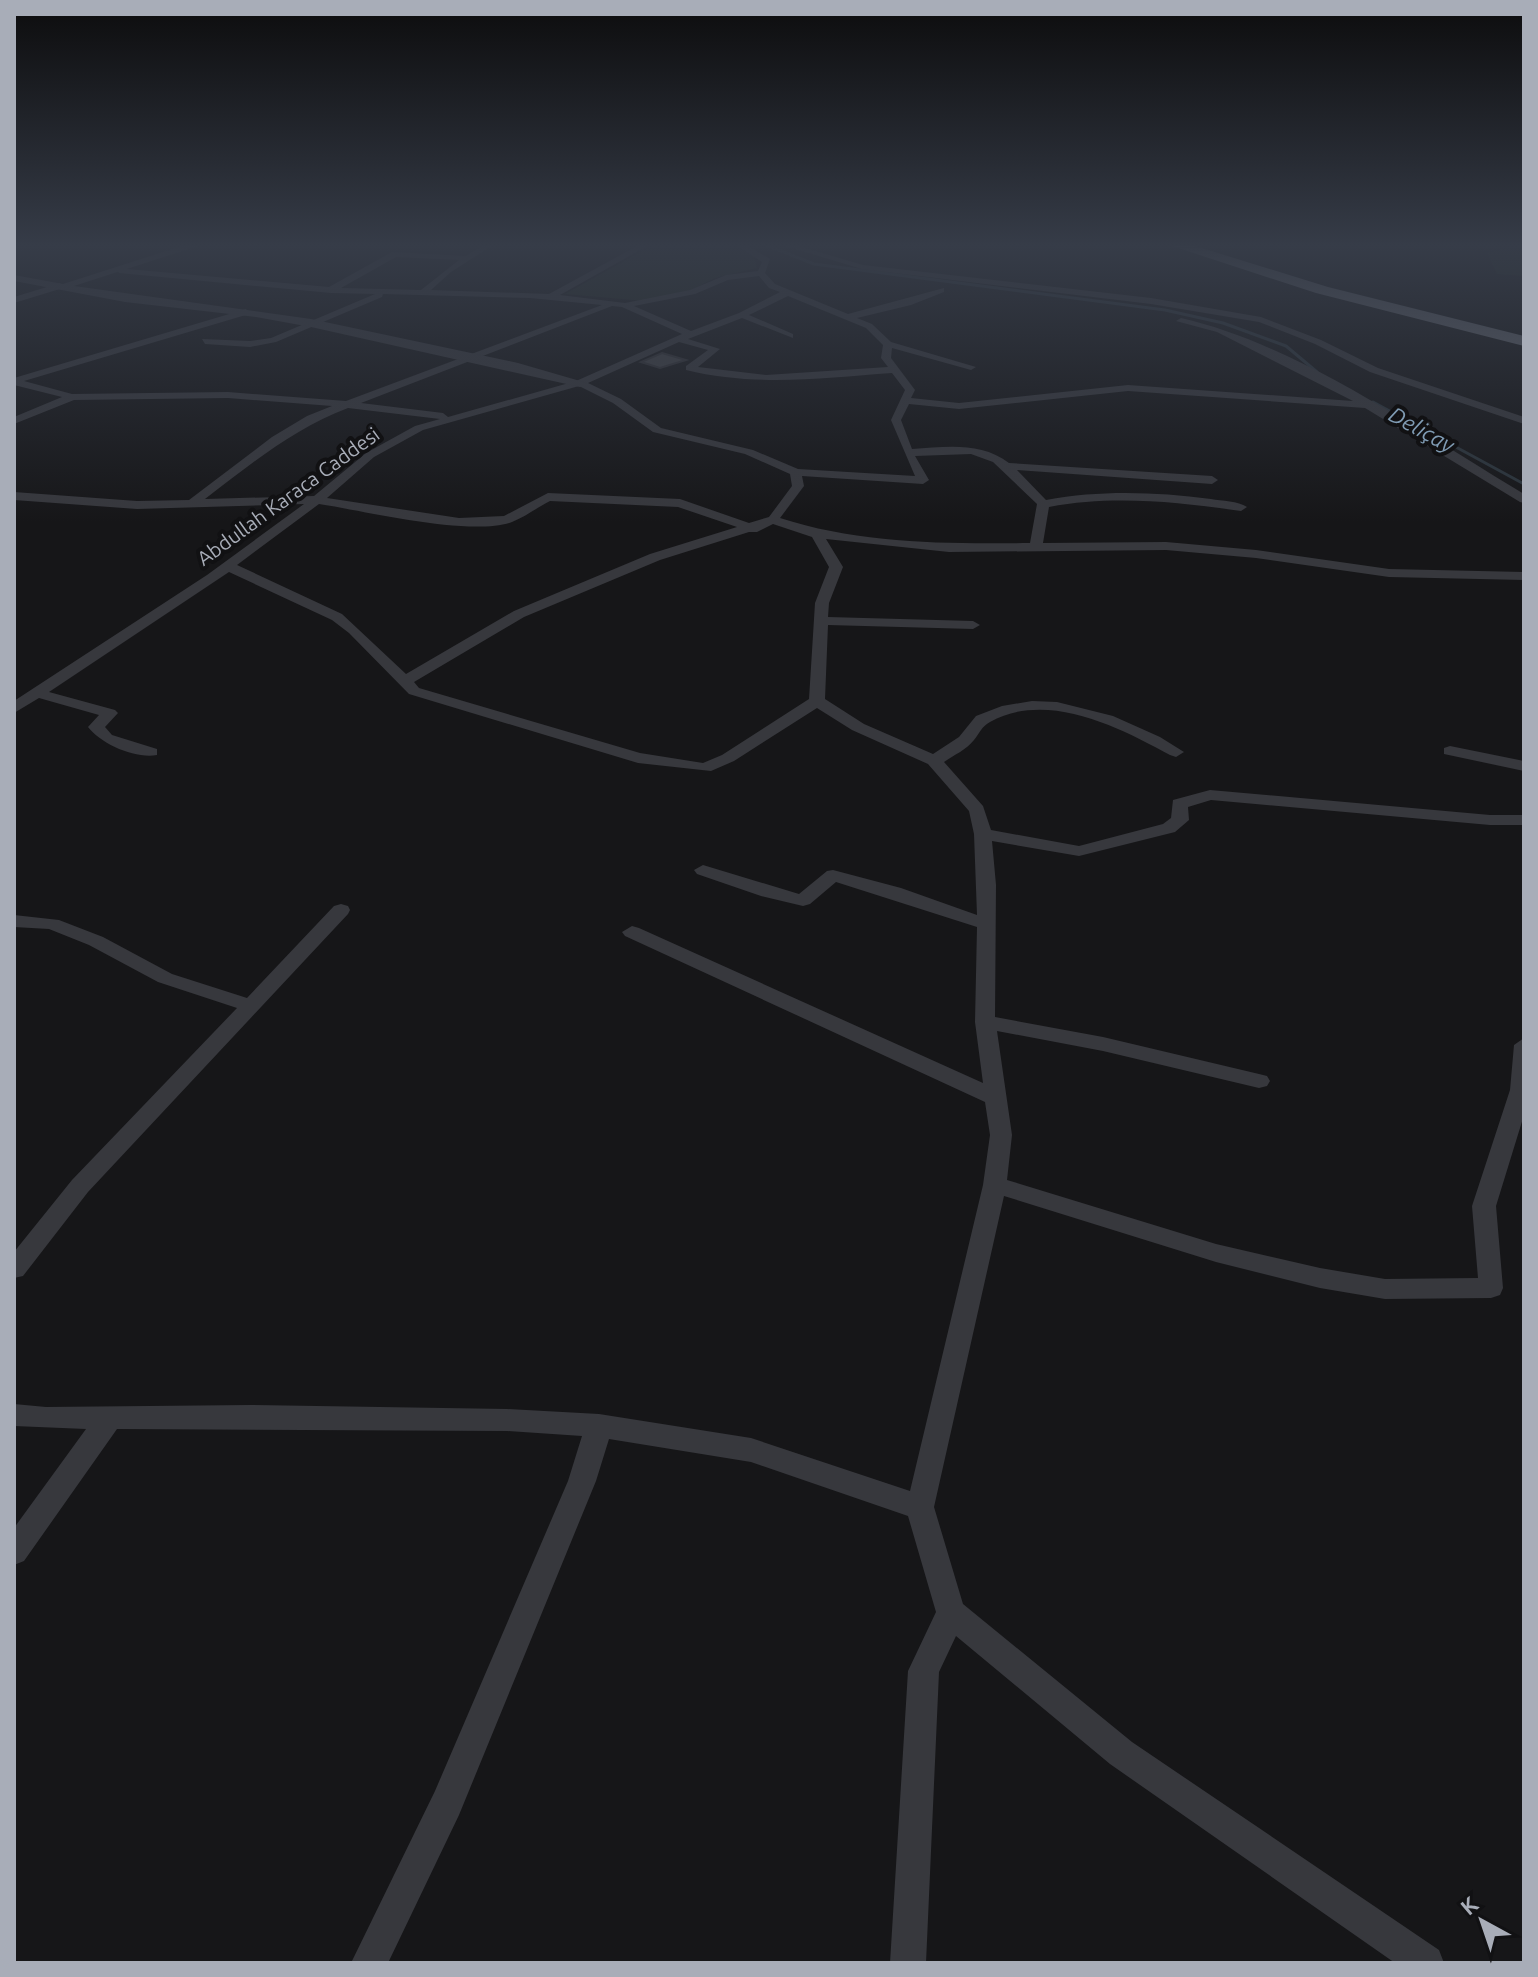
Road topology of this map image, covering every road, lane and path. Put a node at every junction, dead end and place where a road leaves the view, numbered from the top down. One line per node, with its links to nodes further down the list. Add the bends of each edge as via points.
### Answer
1 (162, 337): 15 (street)
2 (275, 337): 10 (street, via 260,343)
3 (378, 337): 12 (street)
4 (525, 337): 12 (street)
5 (682, 337): 9 (street, Abdullah Karaca Caddesi)
6 (881, 337): 11 (street)
7 (1237, 337): 20 (street)
8 (1306, 337): 23 (street, via 1374,370)
9 (678, 339): 14 (street, via 715,349 690,368 715,373 760,378); 16 (street, Abdullah Karaca Caddesi)
10 (205, 341)
11 (888, 344): 13 (street); 14 (street, via 886,358)
12 (470, 357): 16 (street); 19 (street)
13 (971, 367)
14 (893, 370): 18 (street, via 910,390)
15 (14, 382): 17 (street)
16 (580, 383): 21 (street, Abdullah Karaca Caddesi); 26 (street, via 657,430 749,452)
17 (72, 397): 19 (street, via 228,395); 22 (street)
18 (907, 401): 20 (street, via 959,406 1128,388); 24 (street, via 896,420)
19 (343, 404): 21 (street); 32 (street, via 276,439)
20 (1365, 405): 30 (street)
21 (453, 417): 31 (street, Abdullah Karaca Caddesi, via 419,428 370,455)
22 (14, 421)
23 (1524, 421)
24 (908, 453): 25 (street, via 971,449); 26 (street, via 923,480)
25 (1009, 466): 27 (street); 33 (street)
26 (796, 472): 36 (street, via 798,486)
27 (1212, 480)
28 (14, 496): 29 (street)
29 (29, 498): 32 (street); 35 (street)
30 (1524, 499)
31 (317, 500): 32 (street); 36 (street, via 487,522 507,519 548,497 647,500 680,503); 39 (street, Abdullah Karaca Caddesi)
32 (193, 503)
33 (1043, 504): 34 (street, via 1110,494); 38 (street)
34 (1241, 507)
35 (14, 508)
36 (763, 525): 37 (street); 43 (street, via 655,557 519,614)
37 (817, 534): 38 (street, via 949,548); 41 (street, via 836,567)
38 (1036, 545): 40 (street, via 1166,546 1389,573)
39 (228, 566): 43 (street, via 337,617); 44 (street, Abdullah Karaca Caddesi)
40 (1524, 576)
41 (821, 621): 42 (street); 45 (street)
42 (973, 625)
43 (403, 682): 45 (street, via 414,691 638,758 705,768)
44 (36, 693): 46 (street, Abdullah Karaca Caddesi); 48 (street, via 110,713 96,727 106,738)
45 (817, 701): 50 (street, via 858,727)
46 (14, 708)
47 (1450, 751): 51 (street)
48 (151, 752)
49 (1176, 752): 50 (street, via 1092,713 1014,706 981,719 966,740)
50 (934, 761): 53 (street, via 977,810)
51 (1524, 766)
52 (1524, 820): 53 (street, via 1210,795 1179,804 1180,820 1169,828 1079,851)
53 (983, 834): 57 (street)
54 (703, 870): 57 (street, via 803,900 833,875)
55 (341, 910): 59 (street)
56 (14, 921): 59 (street, via 52,924 165,978)
57 (986, 924): 60 (street)
58 (632, 932): 63 (street)
59 (251, 1006): 65 (street, via 80,1186)
60 (985, 1022): 62 (street); 63 (street)
61 (1524, 1045): 64 (street, via 1521,1090 1484,1206 1491,1288 1385,1289 1320,1278 1216,1253)
62 (1259, 1081)
63 (994, 1097): 64 (street, via 1001,1135)
64 (995, 1185): 69 (street)
65 (14, 1269)
66 (14, 1415): 67 (street)
67 (110, 1417): 68 (street, via 402,1418); 70 (street)
68 (599, 1426): 69 (street, via 751,1450); 72 (street, via 582,1481 447,1803)
69 (920, 1507): 71 (street)
70 (14, 1552)
71 (951, 1613): 73 (street, via 924,1671); 74 (street, via 1121,1753)
72 (369, 1963)
73 (908, 1963)
74 (1426, 1963)

